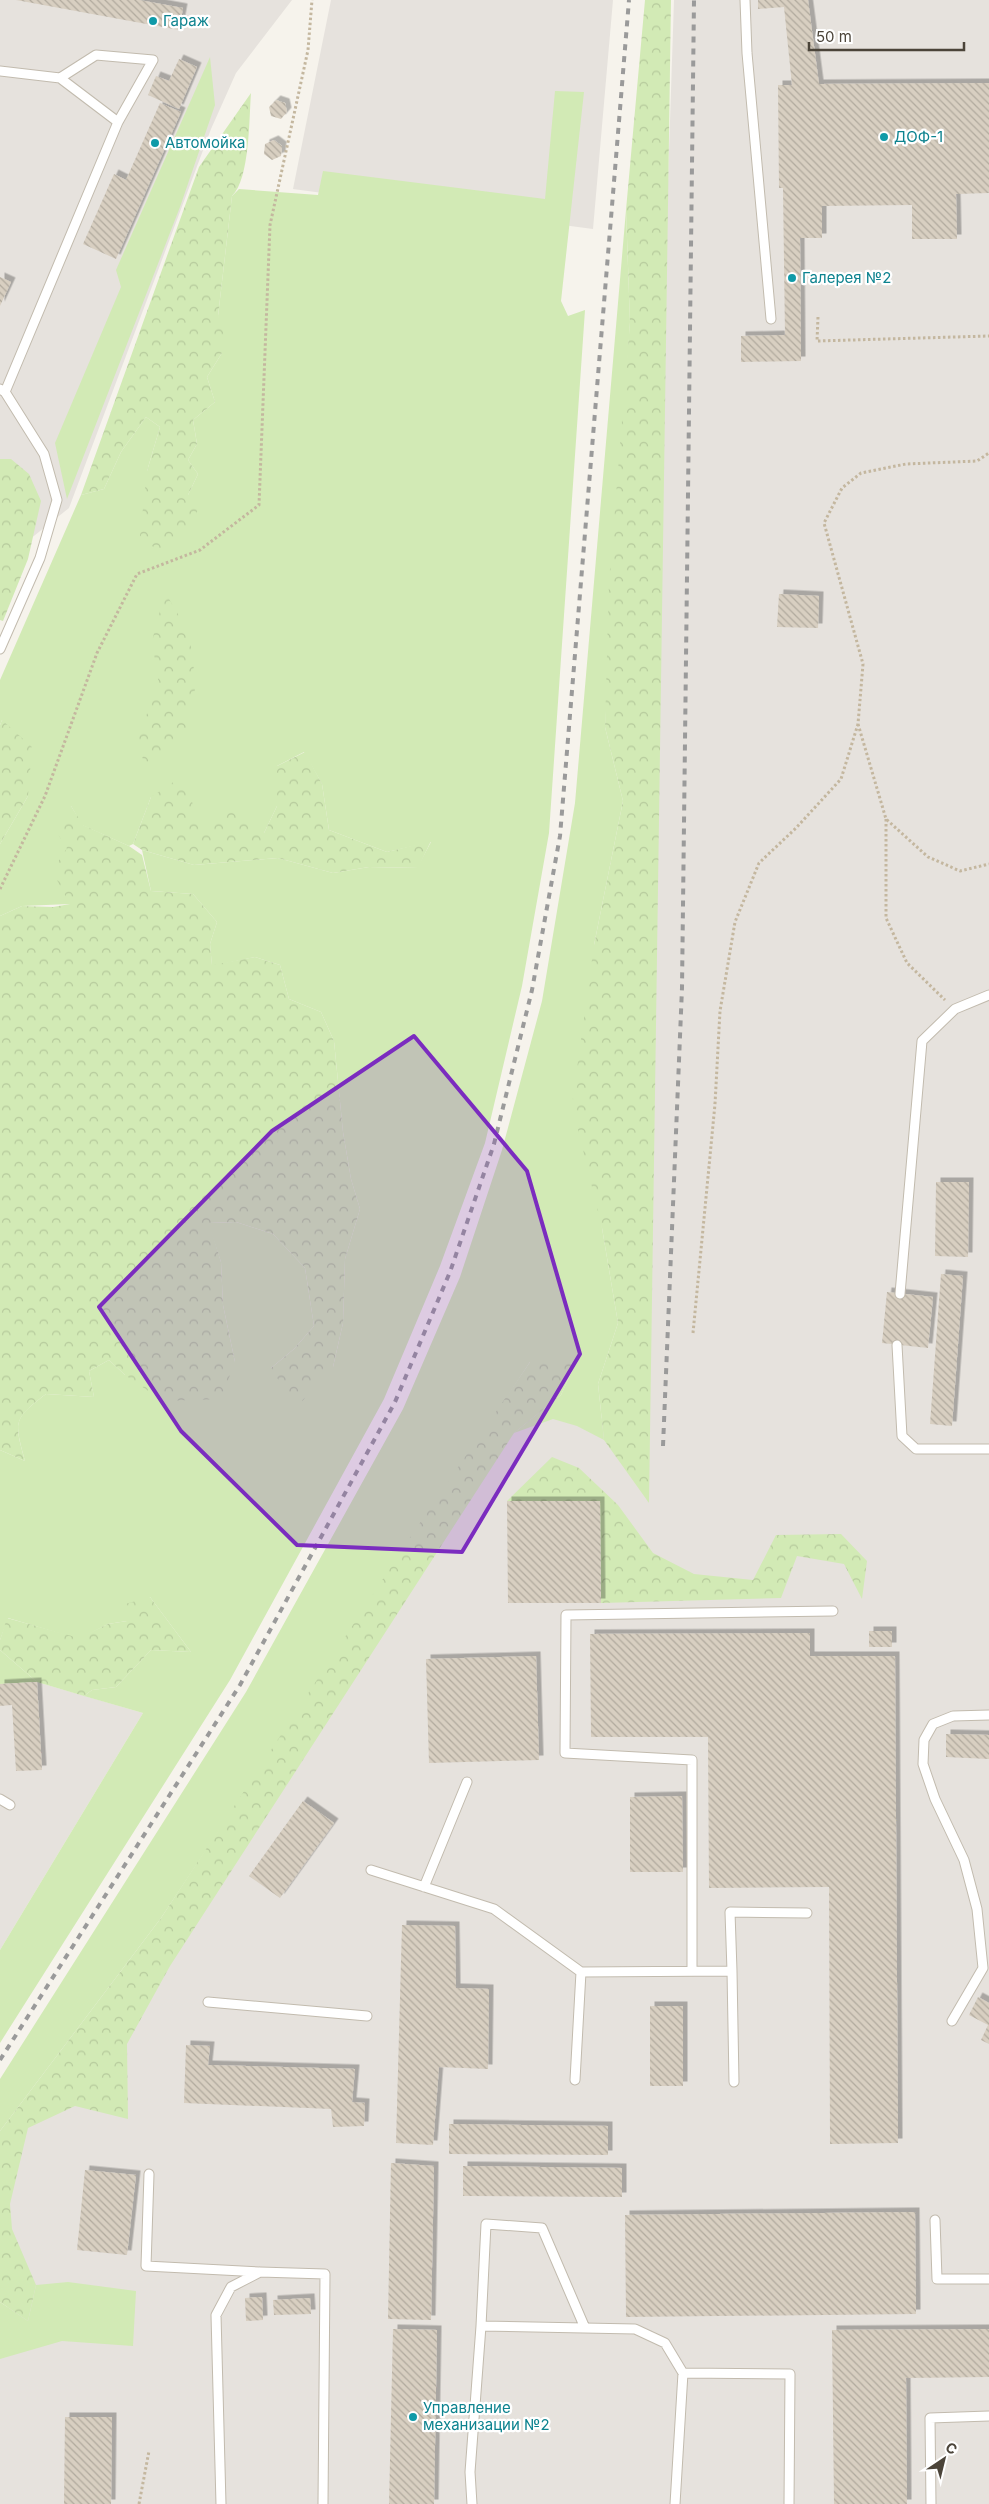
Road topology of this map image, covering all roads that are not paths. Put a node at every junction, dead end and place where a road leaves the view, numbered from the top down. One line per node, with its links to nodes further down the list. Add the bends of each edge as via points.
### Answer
1 (745, 0): 5 (lane)
2 (0, 71): 3 (lane)
3 (60, 78): 4 (lane); 4 (lane, via 96,55 153,60)
4 (118, 122): 6 (lane)
5 (770, 319)
6 (2, 391): 7 (lane, via 44,454 57,500 40,558)
7 (0, 649)
8 (989, 996): 9 (lane, via 955,1009 922,1041)
9 (900, 1294)
10 (897, 1345): 11 (lane, via 902,1436 916,1449)
11 (989, 1449)
12 (833, 1611): 20 (lane, via 566,1615 565,1753 692,1760)
13 (989, 1715): 25 (lane, via 953,1716 933,1724 924,1740 923,1764 935,1799 964,1860 977,1909 983,1968)
14 (467, 1782): 18 (lane)
15 (0, 1799): 16 (lane)
16 (10, 1805)
17 (371, 1870): 18 (lane)
18 (424, 1887): 22 (lane, via 494,1909)
19 (808, 1913): 21 (lane, via 730,1912)
20 (692, 1971): 21 (lane); 22 (lane)
21 (732, 1971): 27 (lane)
22 (581, 1972): 26 (lane)
23 (208, 2002): 24 (lane)
24 (367, 2016)
25 (952, 2021)
26 (575, 2080)
27 (734, 2082)
28 (149, 2174): 30 (lane, via 146,2266)
29 (935, 2220): 31 (lane, via 937,2279)
30 (260, 2272): 36 (lane, via 231,2287 216,2314); 37 (lane, via 325,2274)
31 (989, 2279)
32 (481, 2326): 33 (lane); 33 (lane, via 486,2224 542,2228); 38 (lane, via 470,2472)
33 (585, 2328): 34 (lane, via 635,2329 665,2343)
34 (683, 2373): 39 (lane); 40 (lane, via 790,2374)
35 (989, 2416): 41 (lane, via 930,2418)
36 (221, 2504)
37 (323, 2504)
38 (472, 2504)
39 (675, 2504)
40 (789, 2504)
41 (931, 2504)

